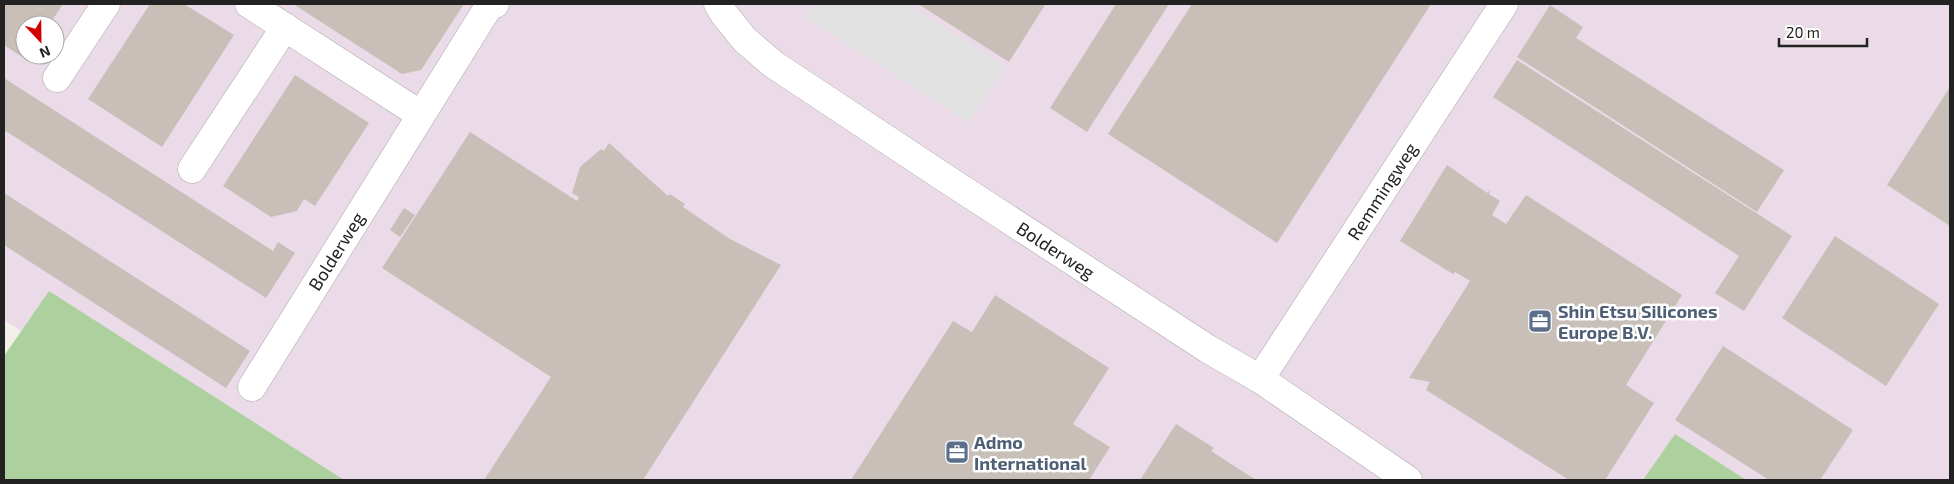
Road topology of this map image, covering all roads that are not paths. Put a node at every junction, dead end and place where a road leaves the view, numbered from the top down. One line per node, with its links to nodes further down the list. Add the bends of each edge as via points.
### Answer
1 (106, 4): 7 (street)
2 (249, 4): 6 (street)
3 (495, 4): 8 (street, Bolderweg, via 488,6)
4 (718, 4): 10 (street, Bolderweg, via 745,40 773,64)
5 (1504, 4): 10 (street, Remmingweg)
6 (285, 27): 8 (street); 9 (street)
7 (57, 78)
8 (421, 115): 11 (street, Bolderweg)
9 (192, 169)
10 (1260, 379): 12 (street, Bolderweg)
11 (252, 387)
12 (1408, 480)

